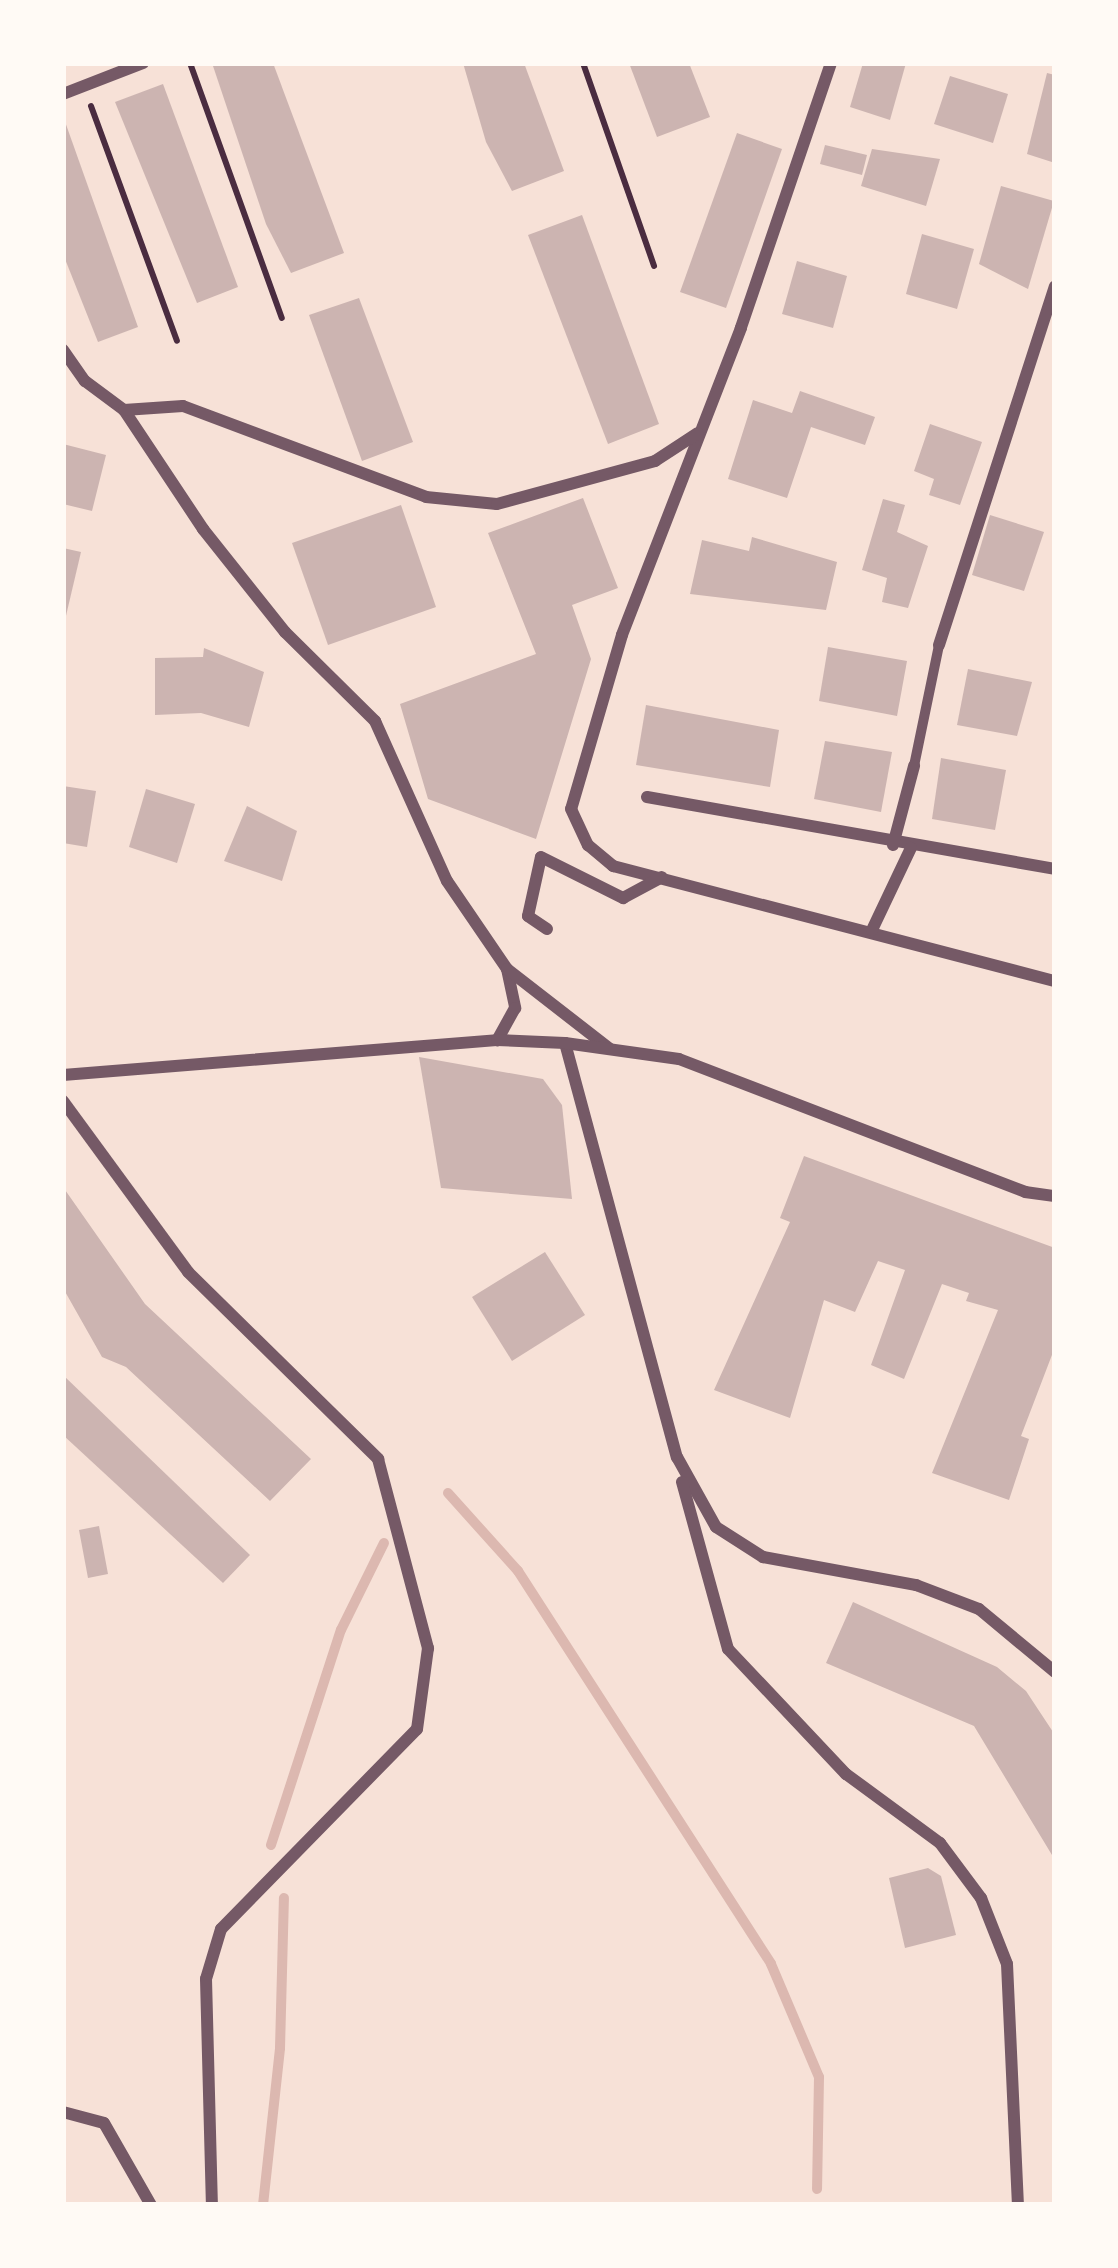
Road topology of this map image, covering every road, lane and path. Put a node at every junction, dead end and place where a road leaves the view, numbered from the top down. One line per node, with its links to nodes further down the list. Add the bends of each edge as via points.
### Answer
1 (143, 63): 5 (street)
2 (190, 63): 9 (path)
3 (583, 63): 7 (path)
4 (831, 63): 13 (street)
5 (84, 86): 6 (street); 10 (path)
6 (63, 94)
7 (654, 266)
8 (1055, 286): 14 (street)
9 (282, 317)
10 (177, 341)
11 (63, 350): 12 (street)
12 (124, 410): 13 (street, via 183,406 426,497 496,504 655,461); 23 (street, via 203,530 285,632 374,721 447,881)
13 (700, 431): 20 (street, via 622,634 571,809 601,860)
14 (939, 645): 15 (street)
15 (914, 766): 17 (street)
16 (647, 797): 17 (street)
17 (893, 845): 18 (street)
18 (911, 848): 19 (street); 22 (street)
19 (1055, 869)
20 (664, 876): 21 (street, via 623,898 541,857 528,916); 22 (street)
21 (547, 929)
22 (872, 930): 24 (street)
23 (507, 969): 25 (street, via 514,1008); 27 (street)
24 (1055, 981)
25 (496, 1040): 26 (street); 28 (street)
26 (565, 1043): 27 (street); 31 (street)
27 (610, 1049): 30 (street, via 679,1059 1025,1192)
28 (63, 1075)
29 (63, 1101): 35 (street, via 188,1272 378,1459 428,1648 417,1729 221,1929 206,1979)
30 (1055, 1196)
31 (677, 1457): 32 (street, via 716,1527 763,1557 916,1585 979,1609); 36 (street, via 702,1576 728,1649 846,1774 940,1843 981,1898 1007,1964)
32 (1055, 1672)
33 (63, 2112): 34 (street, via 104,2122)
34 (151, 2205)
35 (212, 2205)
36 (1018, 2205)

